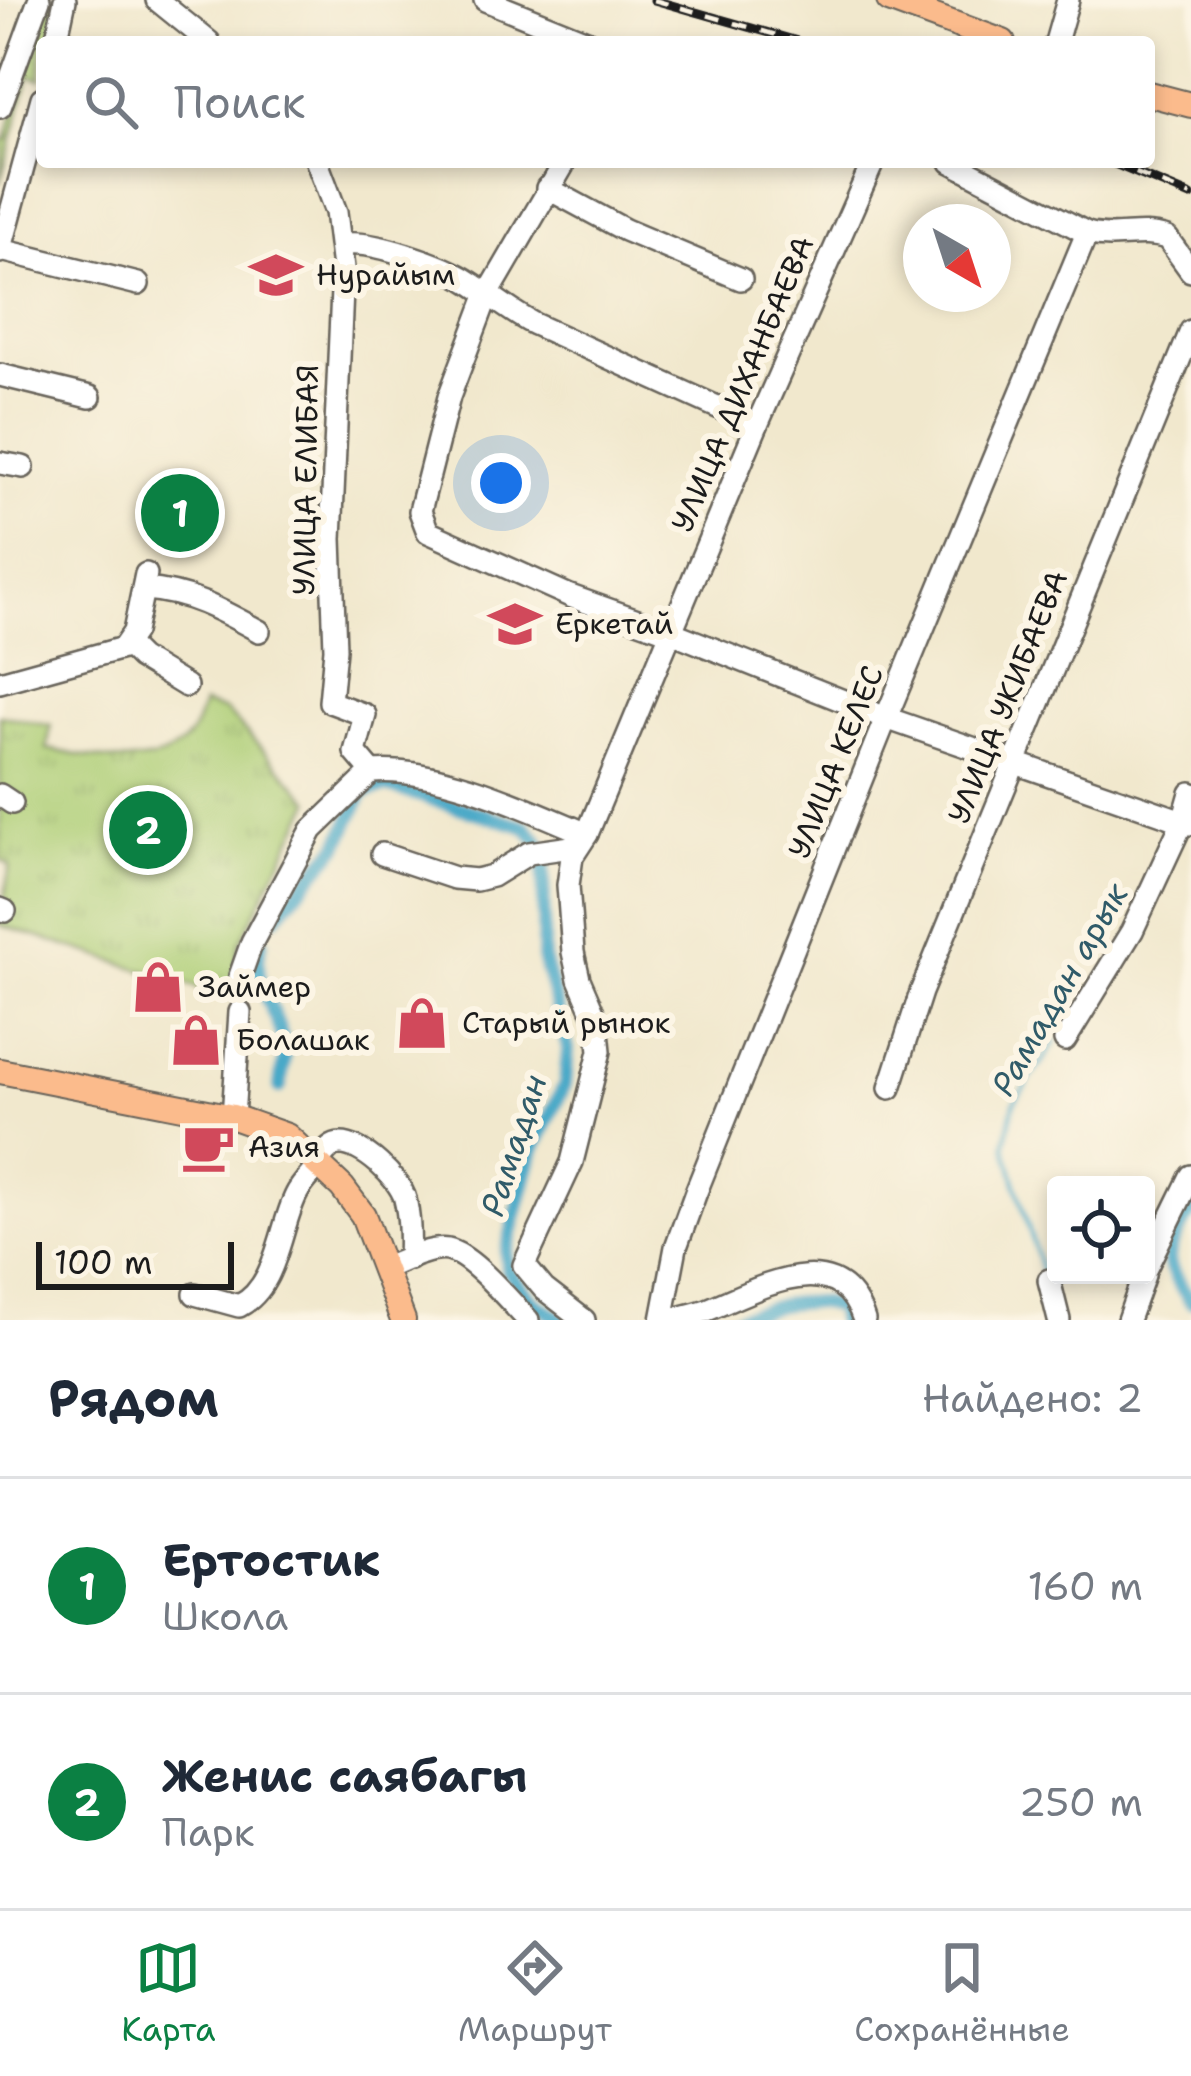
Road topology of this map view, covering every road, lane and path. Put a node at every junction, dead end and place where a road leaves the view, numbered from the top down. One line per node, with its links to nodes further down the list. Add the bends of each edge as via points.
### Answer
1 (39, 0): 14 (street)
2 (65, 0): 7 (street)
3 (157, 0): 8 (street)
4 (485, 0): 9 (street)
5 (889, 0): 10 (main road)
6 (1068, 0): 11 (street)
7 (57, 36)
8 (202, 36)
9 (574, 36)
10 (987, 36)
11 (1058, 36)
12 (1155, 96): 13 (main road)
13 (1191, 105)
14 (0, 107)
15 (36, 123): 22 (street)
16 (320, 168): 23 (street, УЛИЦА ЕЛИБАЯ)
17 (561, 168): 20 (street)
18 (870, 168): 31 (street, УЛИЦА ДИХАНБАЕВА)
19 (963, 168): 21 (street)
20 (547, 188): 25 (street); 27 (street)
21 (1087, 233): 24 (street, via 1160,235); 39 (street, УЛИЦА КЕЛЕС)
22 (1, 244): 26 (street)
23 (342, 245): 27 (street, via 382,248 467,280); 41 (street, УЛИЦА ЕЛИБАЯ, via 330,702 365,715 356,752)
24 (1191, 271)
25 (741, 279)
26 (138, 284)
27 (487, 296): 31 (street); 35 (street, via 448,397 420,511 428,532)
28 (1191, 331): 40 (street, УЛИЦА УКИБАЕВА)
29 (0, 375): 30 (street)
30 (90, 397)
31 (757, 424): 35 (street, УЛИЦА ДИХАНБАЕВА)
32 (0, 463): 33 (street)
33 (23, 467)
34 (260, 631): 36 (street, via 213,604 145,581)
35 (671, 632): 39 (street); 44 (street, УЛИЦА ДИХАНБАЕВА)
36 (127, 645): 37 (street); 38 (street)
37 (0, 682)
38 (186, 686)
39 (886, 718): 40 (street); 63 (street, УЛИЦА КЕЛЕС, via 696,1192 676,1247)
40 (1015, 764): 43 (street); 50 (street, УЛИЦА УКИБАЕВА)
41 (372, 772): 44 (street, via 461,787); 46 (street, via 311,830)
42 (1191, 794): 43 (street)
43 (1187, 823): 48 (street)
44 (583, 840): 45 (street, via 476,880); 62 (street, УЛИЦА ДИХАНБАЕВА, via 569,868 572,952 600,1051 572,1162 524,1264)
45 (382, 854)
46 (240, 976)
47 (240, 1012): 51 (street)
48 (1065, 1040)
49 (0, 1071): 51 (main road)
50 (890, 1088)
51 (233, 1118): 52 (main road, via 287,1136)
52 (319, 1163): 55 (street, via 337,1143 399,1185); 56 (main road, via 363,1215); 59 (street, via 297,1192 251,1299 239,1306)
53 (1191, 1176): 54 (street)
54 (1155, 1251)
55 (410, 1252): 56 (street); 61 (street, via 458,1254)
56 (383, 1269): 60 (main road)
57 (1050, 1284): 65 (street)
58 (1141, 1284): 66 (street)
59 (195, 1294)
60 (403, 1320)
61 (528, 1320)
62 (584, 1320)
63 (666, 1320): 64 (street, via 784,1277 838,1284)
64 (864, 1320)
65 (1058, 1320)
66 (1128, 1320)

